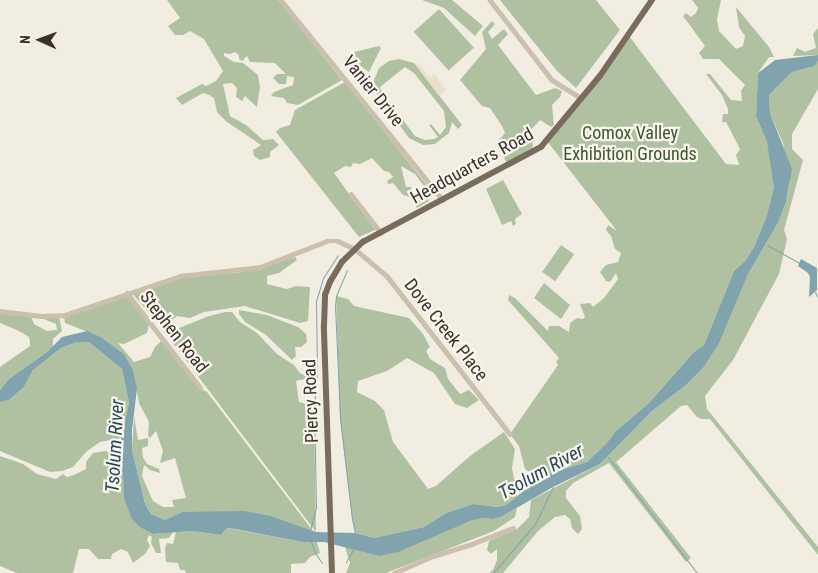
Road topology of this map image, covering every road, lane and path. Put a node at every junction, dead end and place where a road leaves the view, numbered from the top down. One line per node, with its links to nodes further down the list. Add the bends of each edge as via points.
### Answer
1 (281, 0): 6 (street, Vanier Drive)
2 (490, 0): 4 (street, via 552,80)
3 (652, 0): 4 (main road, Headquarters Road)
4 (581, 98): 6 (main road, Headquarters Road, via 541,147)
5 (351, 194): 7 (street)
6 (443, 200): 7 (main road, Headquarters Road)
7 (381, 233): 8 (main road, Headquarters Road)
8 (363, 242): 9 (main road, Piercy Road)
9 (355, 249): 10 (street, via 344,242 327,241 268,265 180,276); 13 (street, Dove Creek Place, via 387,276); 15 (main road, Piercy Road, via 335,272 325,295)
10 (127, 294): 11 (street, via 64,315); 12 (street, Stephen Road)
11 (0, 311)
12 (200, 387)
13 (510, 434)
14 (513, 528): 16 (street)
15 (332, 573)
16 (394, 573)

